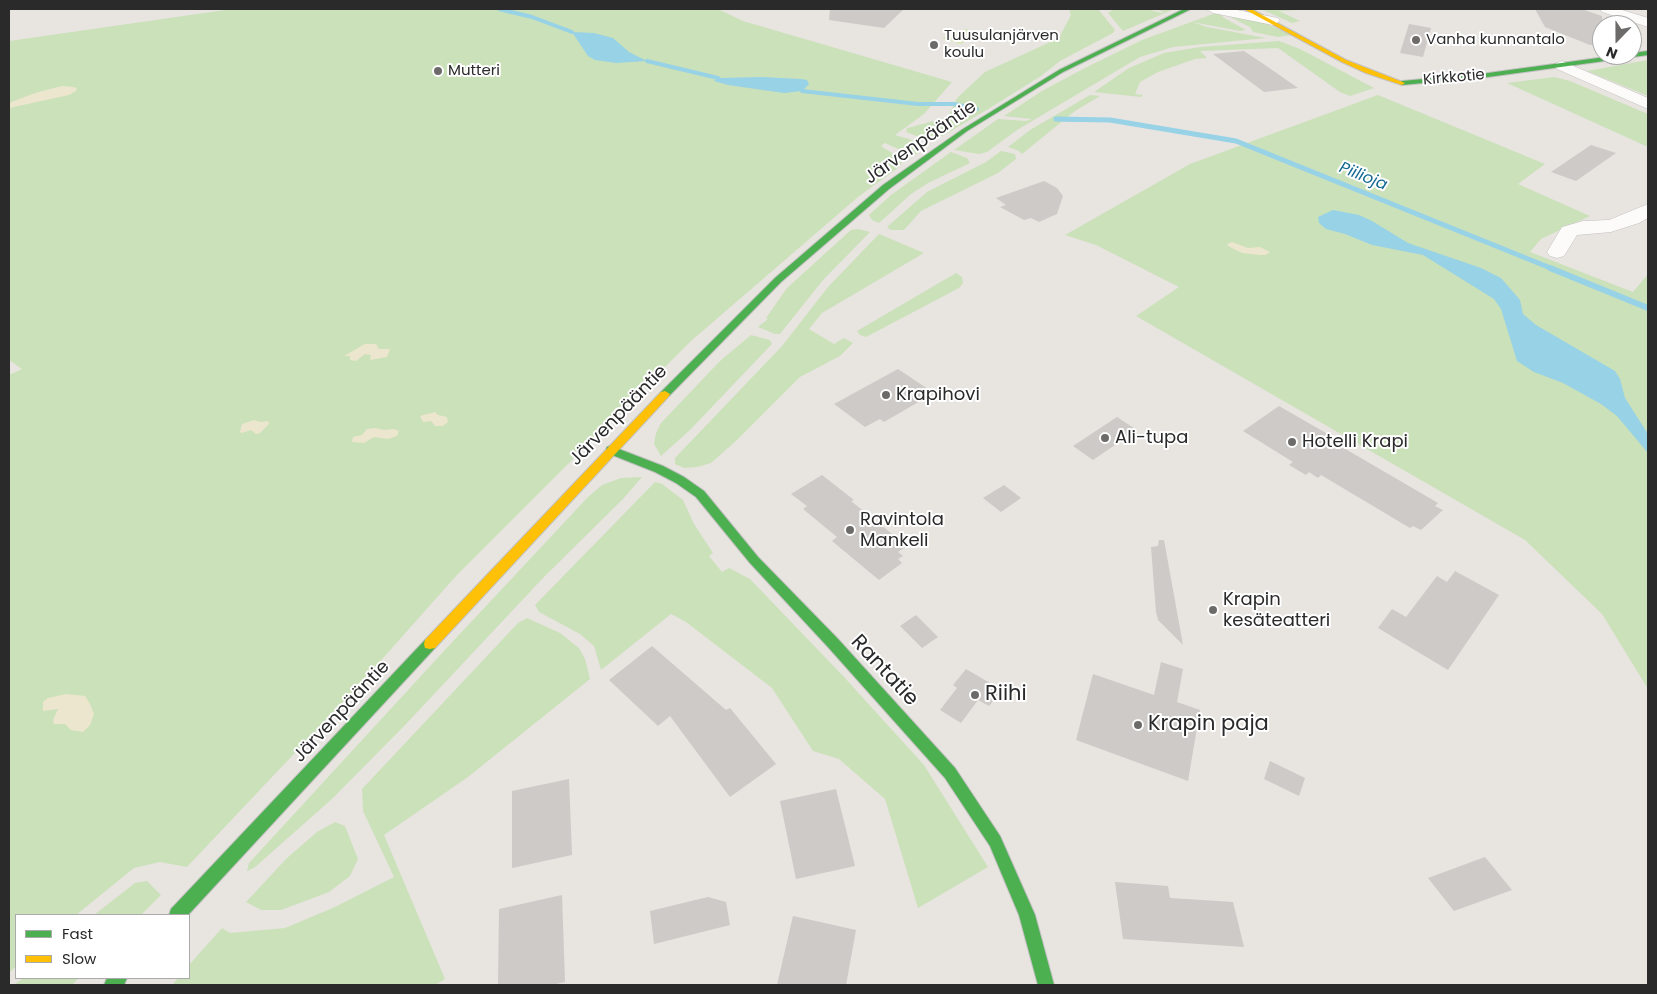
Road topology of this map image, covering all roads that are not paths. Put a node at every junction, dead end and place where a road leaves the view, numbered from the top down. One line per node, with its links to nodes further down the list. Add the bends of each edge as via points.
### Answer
1 (1188, 9): 7 (main road, Järvenpääntie)
2 (1211, 9): 5 (street, Kirkkotie); 7 (main road, Järvenpääntie)
3 (1248, 9): 5 (main road, Kirkkotie)
4 (1607, 9): 6 (street)
5 (1273, 21): 9 (main road, Kirkkotie, via 1344,61 1401,84)
6 (1648, 23)
7 (1156, 26): 13 (main road, Järvenpääntie, via 1061,71 966,130 886,188 778,280)
8 (1648, 53): 9 (main road, Kirkkotie)
9 (1562, 66): 10 (street)
10 (1648, 104)
11 (1648, 210): 12 (street, via 1611,226 1569,231)
12 (1557, 252)
13 (611, 450): 14 (main road, Järvenpääntie); 15 (main road, Rantatie, via 659,469 700,494 754,560 950,773 994,841 1027,915)
14 (178, 914)
15 (1046, 985)

